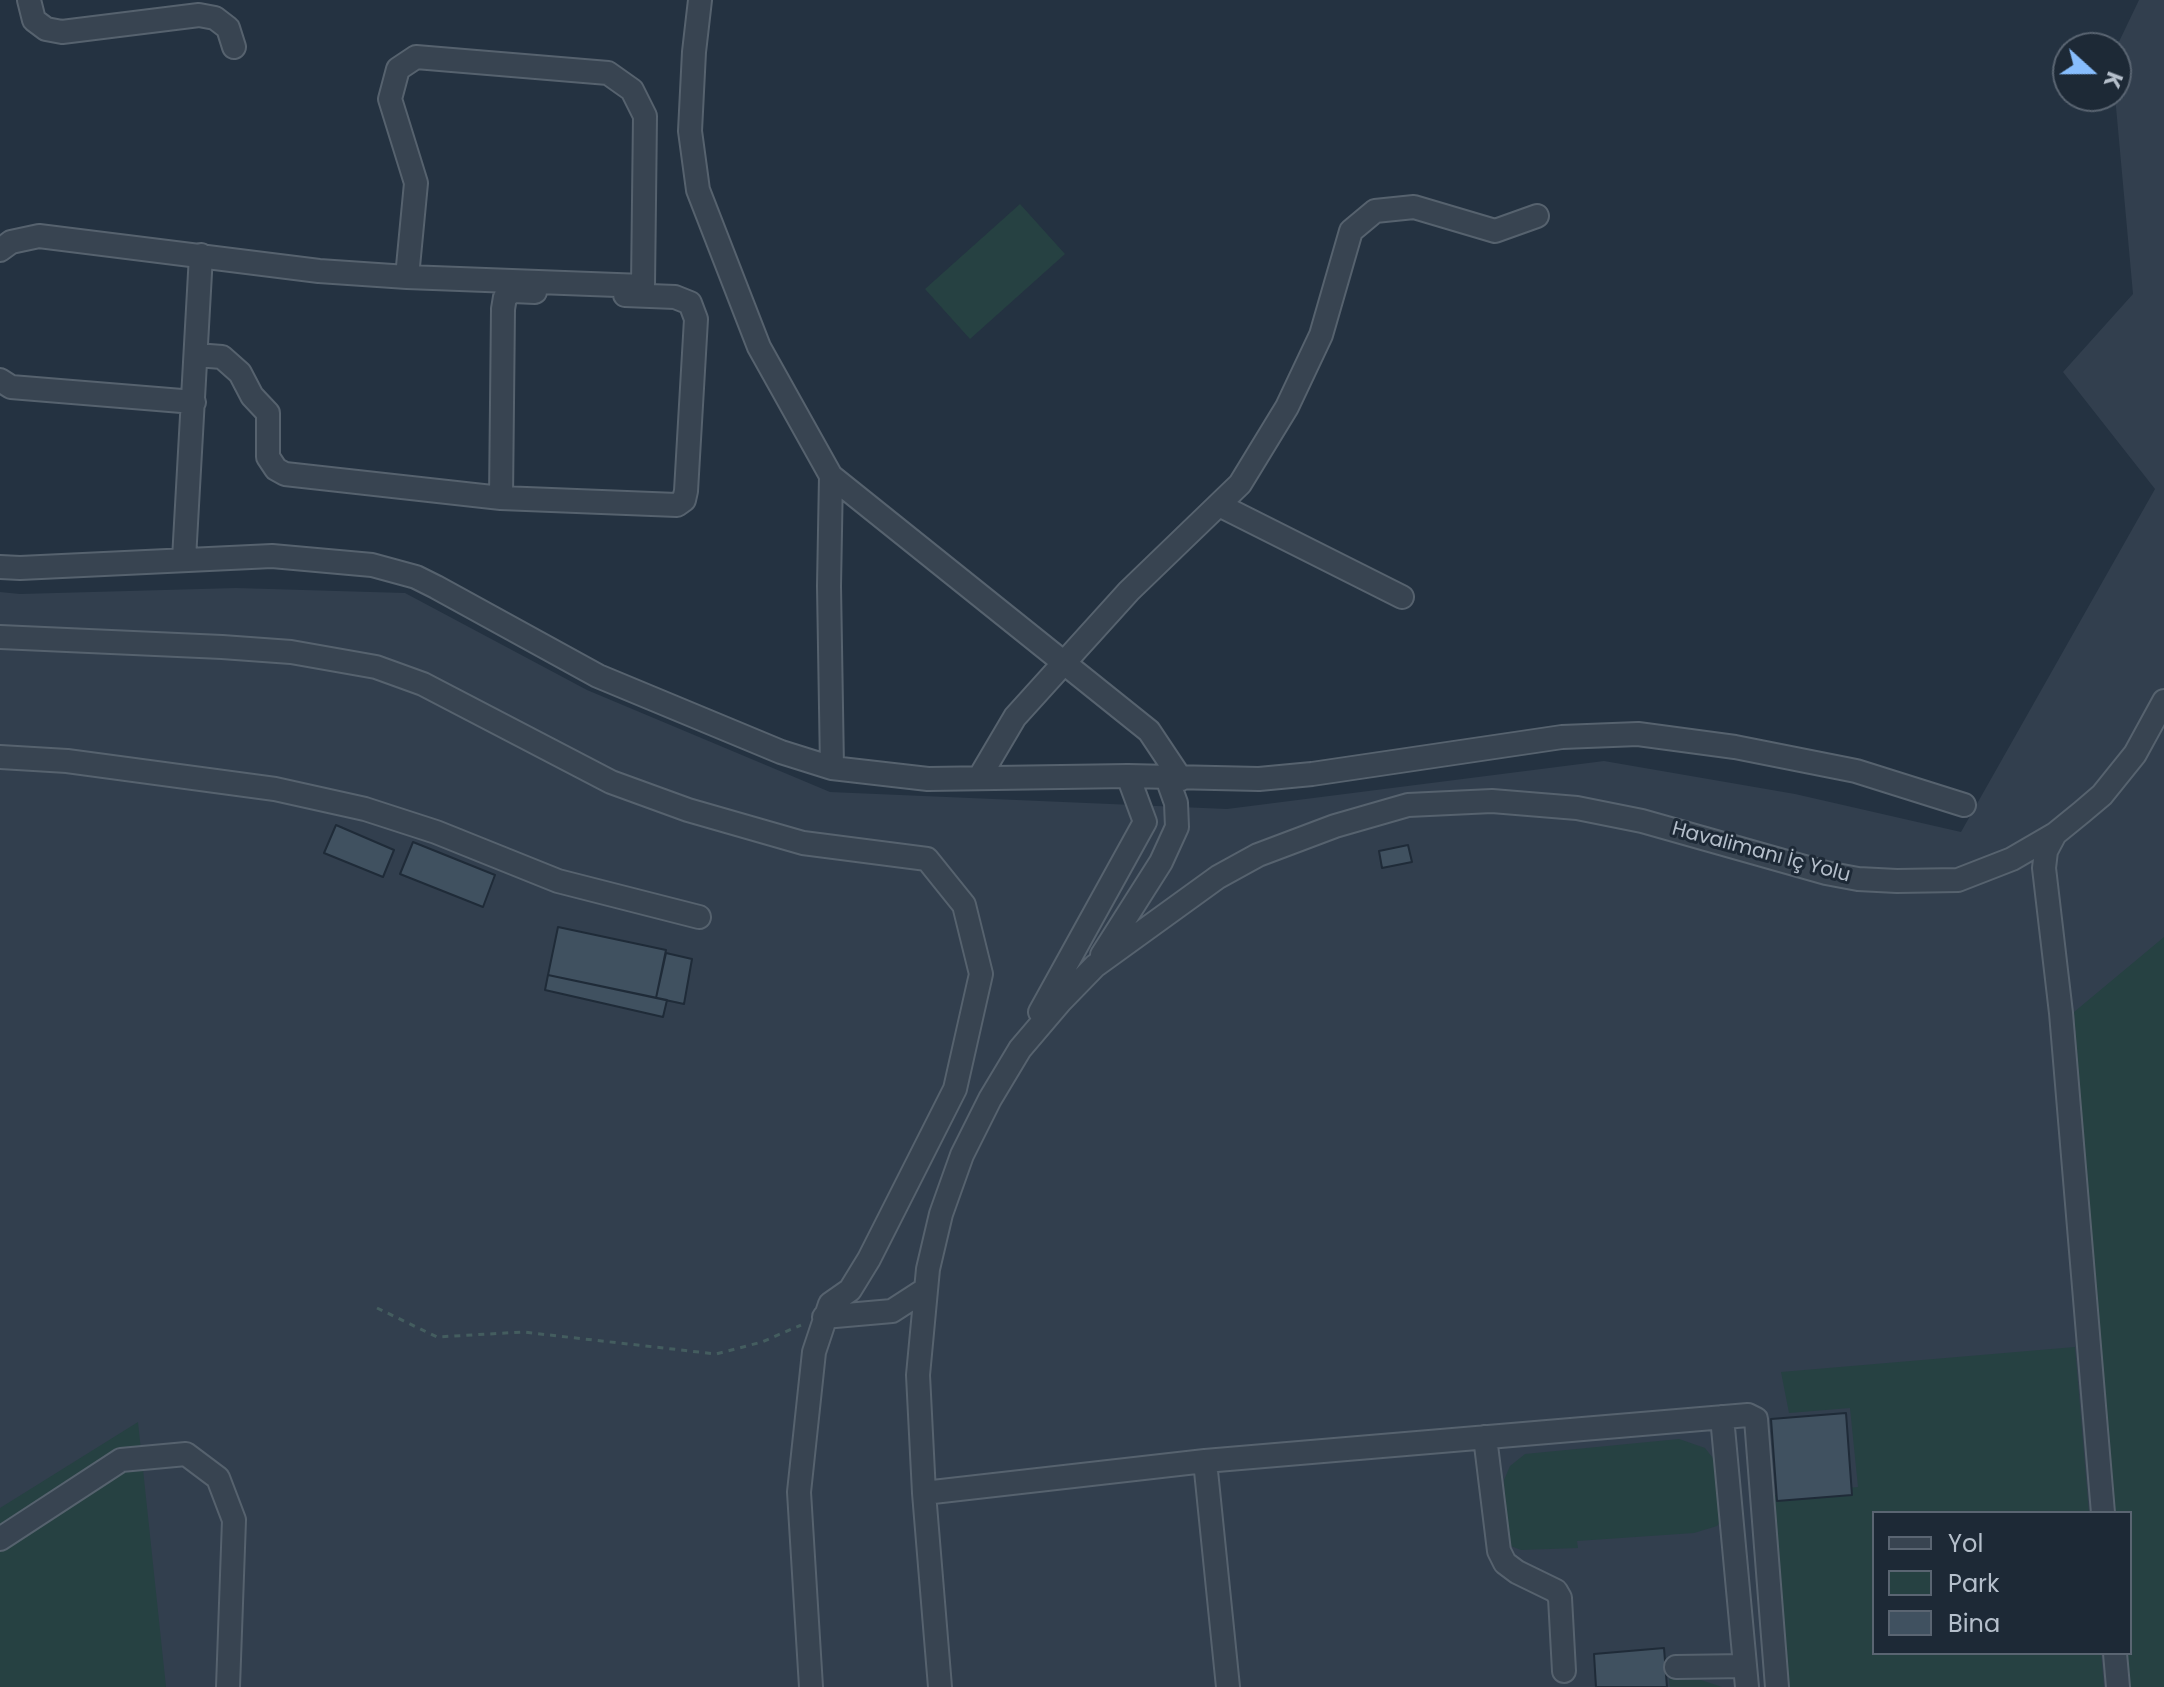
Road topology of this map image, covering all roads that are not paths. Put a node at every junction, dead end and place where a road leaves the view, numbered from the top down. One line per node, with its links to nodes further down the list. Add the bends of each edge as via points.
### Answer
1 (29, 0): 3 (street, via 34,20 46,29 62,32 199,15 228,28)
2 (700, 0): 11 (street, via 690,131 698,190 759,347)
3 (234, 47)
4 (1537, 216): 13 (street, via 1495,231 1414,207 1375,211 1351,231 1321,335 1287,407 1240,484)
5 (0, 250): 6 (street, via 39,236)
6 (201, 255): 7 (street); 8 (street)
7 (407, 277): 7 (street, via 643,286 645,116 632,90 608,73 416,57 398,69 390,99 416,183)
8 (196, 355): 10 (street); 12 (street, via 222,357 240,373 268,413 268,457 285,474)
9 (0, 380): 10 (street, via 11,387)
10 (194, 402): 14 (street)
11 (831, 476): 18 (street); 21 (street)
12 (501, 498): 12 (street, via 677,505 684,500 696,319 690,303 675,297 513,291 505,297)
13 (1219, 505): 16 (street); 18 (street, via 1129,591)
14 (184, 559): 15 (street); 21 (street, via 272,556 372,565 416,577 598,676)
15 (0, 567)
16 (1402, 597)
17 (0, 637): 31 (street, via 291,652 376,667 423,684 611,782 688,810 803,843 927,859 964,905 981,974 955,1089 869,1259)
18 (1063, 664): 23 (street, via 1015,717); 24 (street, via 1149,731)
19 (2164, 701): 26 (street, Havalimanı İç Yolu, via 2135,754 2102,795)
20 (0, 757): 27 (street, via 275,789 365,809 558,881)
21 (832, 768): 23 (street, via 928,779)
22 (1128, 776): 23 (street); 24 (street); 29 (street, via 1145,822)
23 (979, 778)
24 (1174, 778): 25 (street, via 1312,774 1562,737 1638,734 1856,771); 28 (street, via 1177,827 1161,862)
25 (1964, 805)
26 (2055, 834): 28 (street, Havalimanı İç Yolu, via 2012,859 1958,880 1858,879 1631,818 1537,803 1408,805 1258,855 1218,877); 36 (street, via 2044,868)
27 (699, 917)
28 (1095, 966): 29 (street)
29 (1020, 1049): 30 (street, via 962,1155 941,1214)
30 (926, 1289): 31 (street, via 892,1311); 35 (street, via 918,1375)
31 (824, 1317): 43 (street, via 810,1375 799,1492)
32 (1722, 1417): 33 (street); 41 (street); 46 (street, via 1756,1419)
33 (1485, 1437): 34 (street); 40 (street, via 1499,1551 1505,1563 1560,1598)
34 (1205, 1461): 35 (street); 45 (street)
35 (924, 1493): 44 (street)
36 (2103, 1511)
37 (0, 1539): 42 (street, via 121,1460 186,1454 218,1478 234,1520)
38 (2115, 1655): 47 (street)
39 (1676, 1667): 41 (street)
40 (1564, 1671)
41 (1746, 1676)
42 (228, 1687)
43 (811, 1687)
44 (940, 1687)
45 (1228, 1687)
46 (1777, 1687)
47 (2118, 1687)

